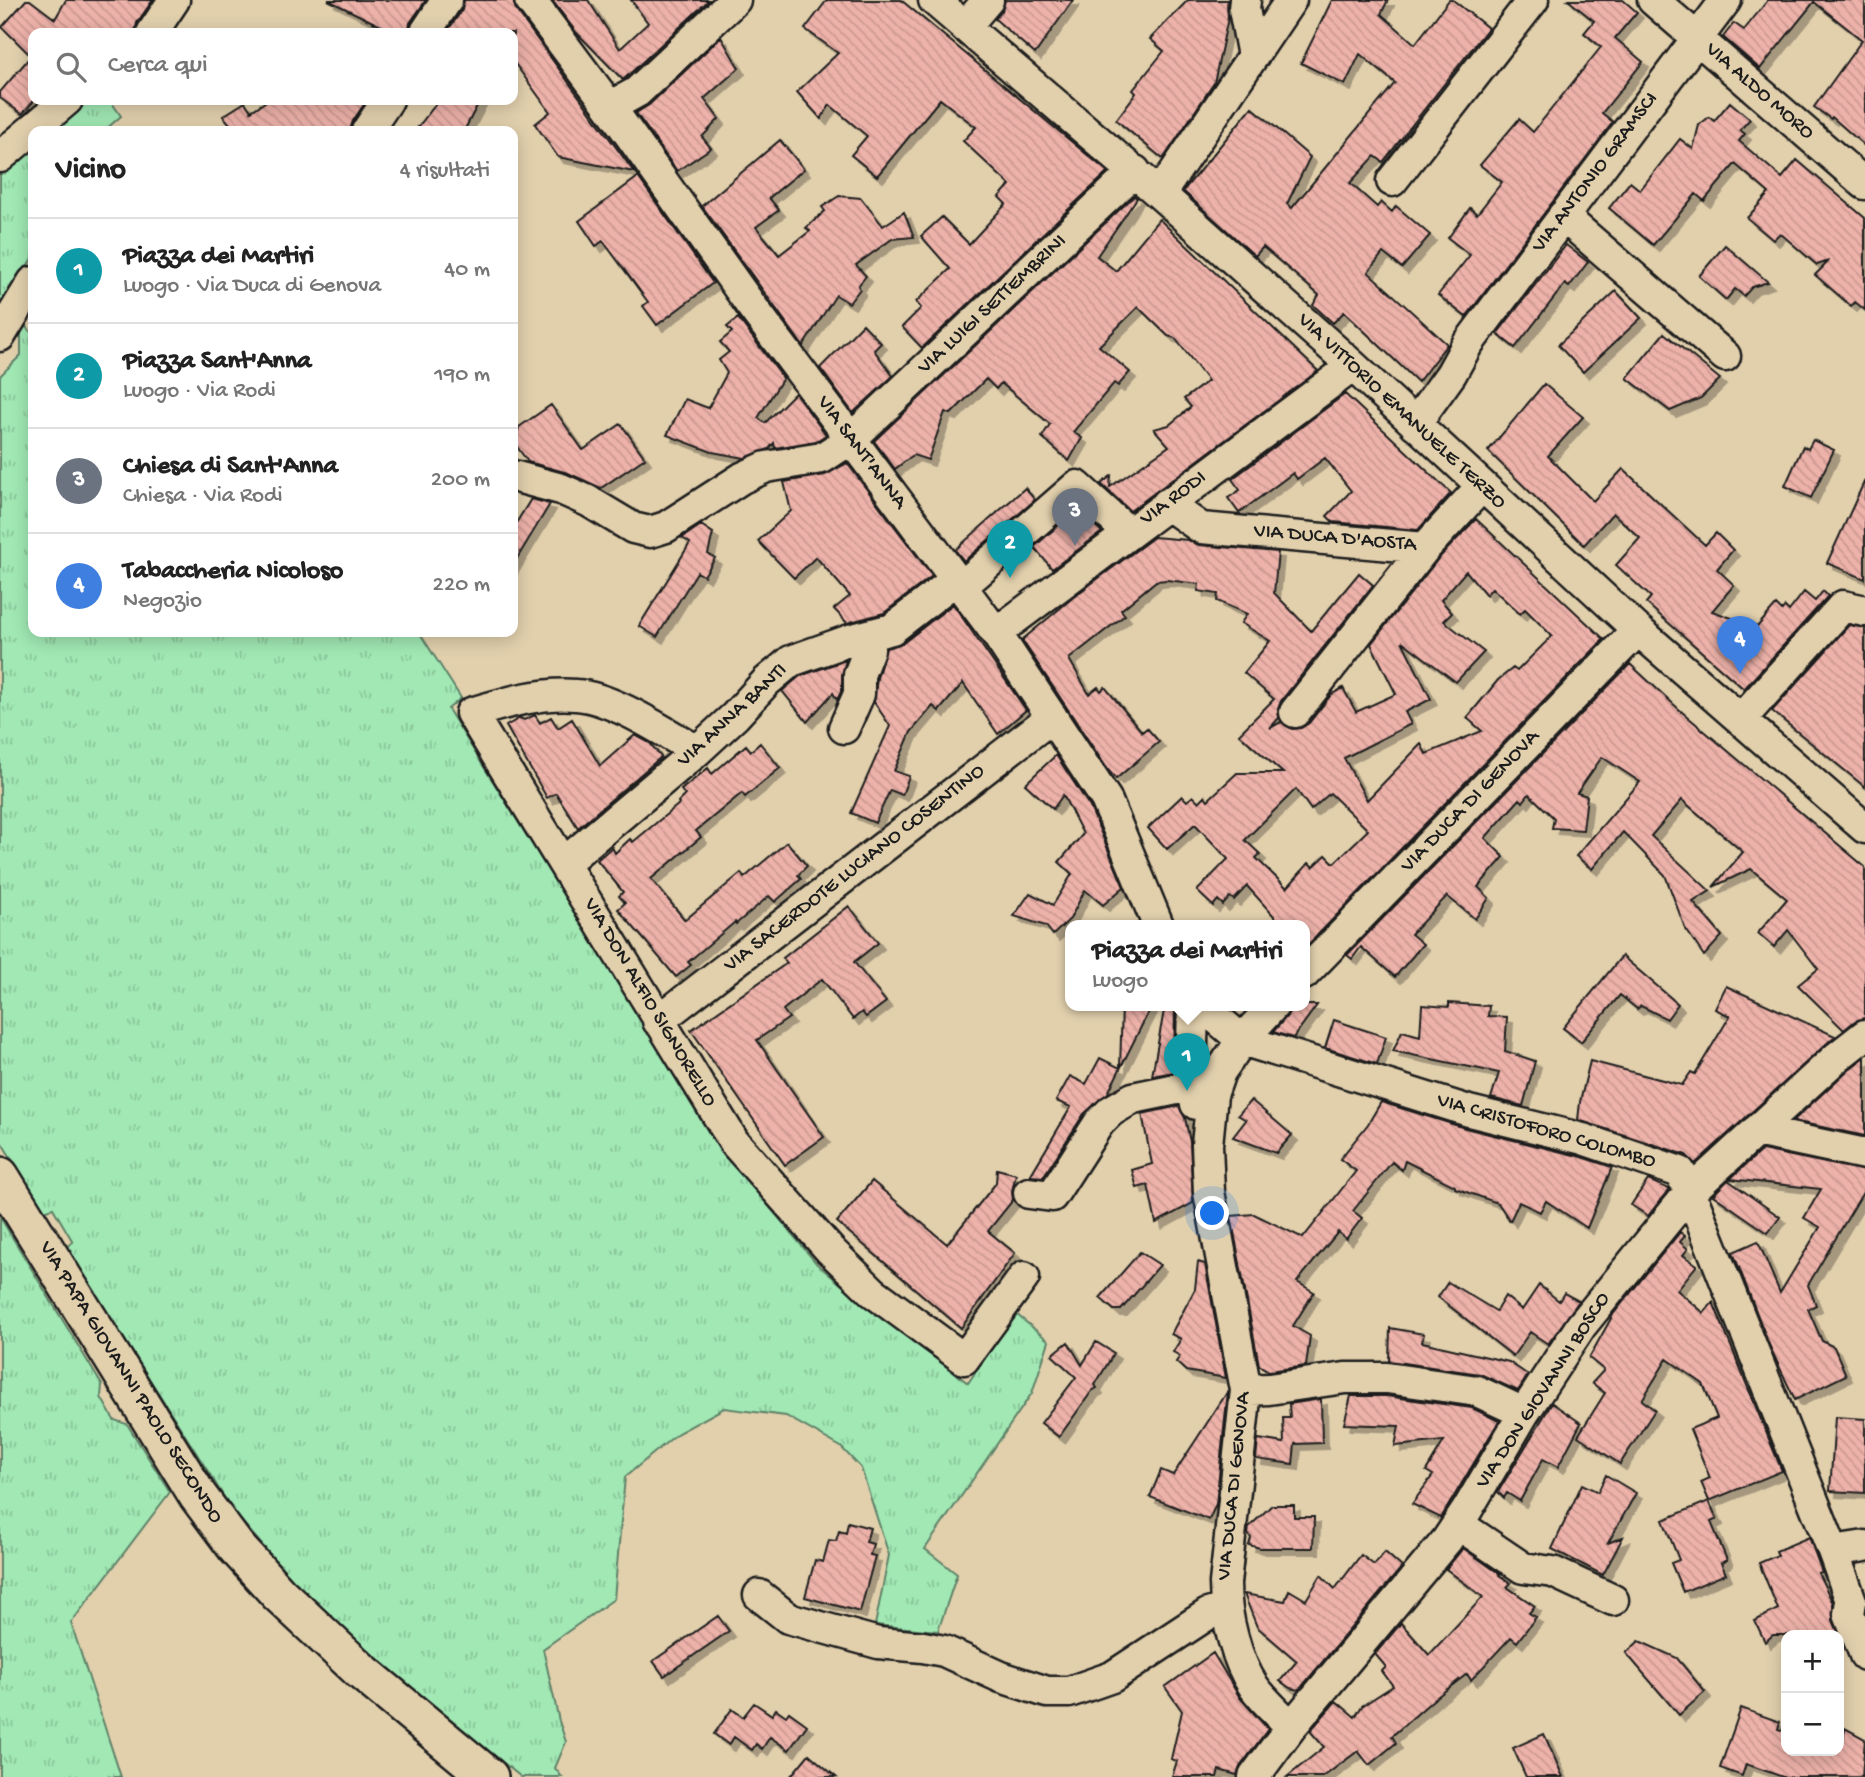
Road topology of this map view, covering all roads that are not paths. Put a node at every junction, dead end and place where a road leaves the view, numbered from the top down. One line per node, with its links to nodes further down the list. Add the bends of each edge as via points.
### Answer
1 (173, 0): 13 (street)
2 (447, 0): 14 (street)
3 (530, 0): 19 (street, VIA SANT'ANNA)
4 (735, 0): 19 (street, via 637,92)
5 (934, 0): 12 (street, VIA VITTORIO EMANUELE TERZO)
6 (988, 0): 12 (street)
7 (1245, 0): 16 (street)
8 (1291, 0): 16 (street)
9 (1533, 0): 25 (street)
10 (1653, 0): 15 (street, VIA ALDO MORO)
11 (1726, 0): 15 (street, VIA ANTONIO GRAMSCI)
12 (965, 27): 24 (street, VIA VITTORIO EMANUELE TERZO)
13 (155, 28)
14 (428, 28)
15 (1697, 38): 26 (street, VIA ALDO MORO); 28 (street, VIA ANTONIO GRAMSCI)
16 (1253, 56): 27 (street)
17 (61, 105): 20 (street)
18 (385, 105): 21 (street)
19 (610, 107): 34 (street, VIA SANT'ANNA)
20 (36, 126)
21 (370, 126)
22 (28, 133): 23 (street)
23 (0, 157)
24 (1135, 171): 27 (street, VIA VITTORIO EMANUELE TERZO); 34 (street, VIA LUIGI SETTEMBRINI)
25 (1392, 181)
26 (1865, 184)
27 (1160, 194): 32 (street, VIA VITTORIO EMANUELE TERZO)
28 (1563, 216): 31 (street); 33 (street, VIA ANTONIO GRAMSCI, via 1467,345 1451,374)
29 (28, 290): 30 (street)
30 (0, 336)
31 (1726, 356)
32 (1353, 366): 33 (street, VIA VITTORIO EMANUELE TERZO); 37 (street, VIA RODI)
33 (1409, 419): 36 (street, VIA VITTORIO EMANUELE TERZO)
34 (851, 439): 35 (street, VIA LUIGI SETTEMBRINI, via 822,458 766,467 742,478 666,527 650,532 633,528 561,489); 40 (street, VIA SANT'ANNA)
35 (518, 477)
36 (1482, 486): 39 (street, VIA DUCA D'AOSTA); 42 (street, VIA VITTORIO EMANUELE TERZO)
37 (1167, 504): 38 (street, VIA RODI); 39 (street, VIA DUCA D'AOSTA, via 1201,528)
38 (1129, 533): 40 (street, VIA ANNA BANTI, via 1077,486); 43 (street, VIA RODI)
39 (1425, 548): 45 (street)
40 (958, 584): 43 (street, VIA SANT'ANNA); 44 (street, VIA ANNA BANTI, via 892,629)
41 (1865, 611): 47 (street, via 1843,606)
42 (1638, 630): 47 (street, VIA VITTORIO EMANUELE TERZO); 53 (street, VIA DUCA DI GENOVA)
43 (996, 633): 46 (street, VIA SANT'ANNA)
44 (861, 637): 48 (street, via 869,649 859,675 859,694); 49 (street, VIA ANNA BANTI, via 791,661)
45 (1296, 712)
46 (1052, 717): 52 (street, VIA SANT'ANNA, via 1106,799); 57 (street, VIA SACERDOTE LUCIANO COSENTINO)
47 (1741, 719): 50 (street, VIA VITTORIO EMANUELE TERZO)
48 (844, 729)
49 (697, 751): 51 (street, VIA ANNA BANTI); 51 (street, VIA DON ALFIO SIGNORELLO, via 639,716 577,695 514,700 471,713)
50 (1865, 828)
51 (564, 863): 57 (street, VIA DON ALFIO SIGNORELLO)
52 (1156, 920)
53 (1310, 968)
54 (1193, 1011): 60 (street)
55 (1210, 1011): 59 (street)
56 (1270, 1011): 59 (street)
57 (658, 1021): 67 (street, VIA DON ALFIO SIGNORELLO, via 734,1143 830,1250 873,1292 964,1359)
58 (1865, 1035): 61 (street, VIA DON GIOVANNI BOSCO)
59 (1252, 1038): 62 (street, via 1220,1072 1212,1095); 65 (street, VIA CRISTOFORO COLOMBO, via 1469,1111 1595,1143 1680,1172)
60 (1191, 1086): 62 (street); 66 (street, via 1122,1103 1098,1123 1052,1196)
61 (1756, 1131): 63 (street); 65 (street, VIA DON GIOVANNI BOSCO)
62 (1207, 1145): 68 (street, VIA DUCA DI GENOVA, via 1209,1192)
63 (1865, 1154)
64 (0, 1176): 79 (main road, VIA PAPA GIOVANNI PAOLO SECONDO, via 198,1496 236,1547 360,1670)
65 (1690, 1192): 69 (street, VIA DON GIOVANNI BOSCO, via 1581,1326); 72 (street, VIA CRISTOFORO COLOMBO)
66 (1029, 1193)
67 (1024, 1277)
68 (1246, 1390): 69 (street, via 1345,1378 1387,1378 1478,1391); 76 (street, VIA DUCA DI GENOVA)
69 (1524, 1413): 70 (street, VIA DON GIOVANNI BOSCO)
70 (1458, 1524): 74 (street, via 1523,1568 1553,1572); 78 (street, VIA DON GIOVANNI BOSCO)
71 (1865, 1546): 72 (street)
72 (1833, 1551): 75 (street, VIA CRISTOFORO COLOMBO)
73 (759, 1595): 76 (street, via 788,1618 878,1643 944,1651 1047,1692 1069,1692 1111,1677 1208,1614)
74 (1613, 1600)
75 (1858, 1604): 77 (street, VIA CRISTOFORO COLOMBO, via 1849,1614)
76 (1225, 1609): 78 (street, VIA DUCA DI GENOVA, via 1254,1686)
77 (1865, 1656)
78 (1291, 1727): 80 (street, VIA DON GIOVANNI BOSCO)
79 (489, 1777)
80 (1254, 1777)

